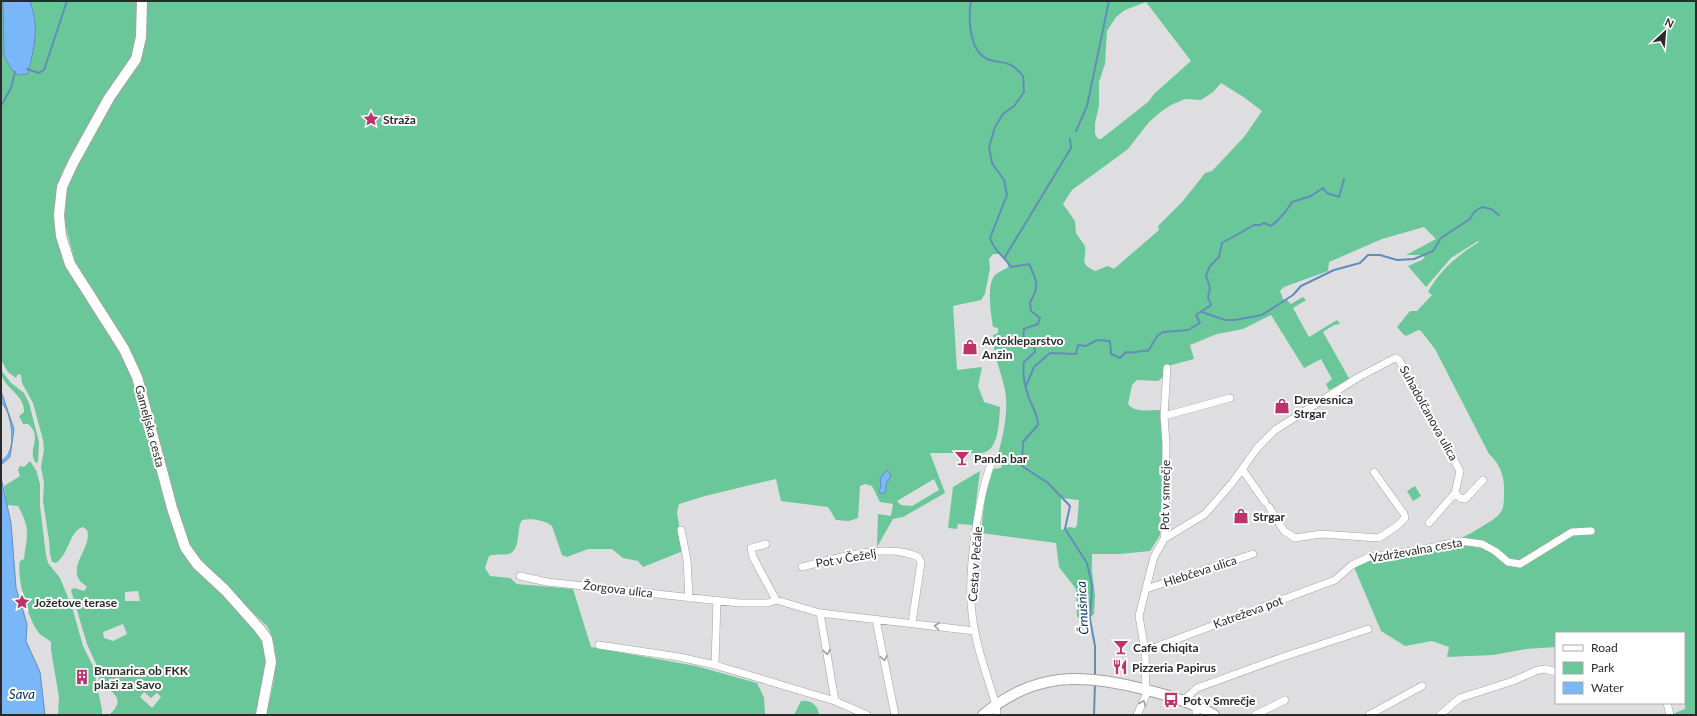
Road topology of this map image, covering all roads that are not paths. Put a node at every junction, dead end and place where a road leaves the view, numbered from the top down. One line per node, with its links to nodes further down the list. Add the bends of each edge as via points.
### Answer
1 (142, 1): 40 (street, Gameljska cesta, via 141,37 136,58 109,98 62,187 59,215 63,247 76,274 124,349 137,377 172,508 188,552 233,598 267,640 271,662)
2 (1167, 368): 4 (street, Pot v smrečje)
3 (1230, 398): 4 (street)
4 (1164, 416): 13 (street, Pot v smrečje)
5 (993, 459): 27 (street, Cesta v Pečale, via 983,488 973,567 971,597)
6 (1242, 469): 7 (street, via 1284,532 1295,538 1320,534 1379,538 1397,526 1405,518 1404,514); 9 (street, Suhadolčanova ulica, via 1275,430 1357,378 1395,358 1399,360 1460,468); 13 (street, Suhadolčanova ulica, via 1205,514)
7 (1374, 472)
8 (1483, 480): 9 (street, via 1465,499)
9 (1455, 493): 10 (street, Suhadolčanova ulica)
10 (1429, 523)
11 (681, 530): 20 (street, via 687,560)
12 (1591, 531): 17 (street, Vzdrževalna cesta, via 1572,532 1520,564 1508,562 1482,544 1467,540 1421,550 1375,555)
13 (1164, 539): 19 (street, Pot v smrečje, via 1154,557)
14 (766, 544): 22 (street, via 751,548 753,557)
15 (1254, 554): 19 (street, Hlebčeva ulica)
16 (802, 567): 25 (street, Pot v Čeželj, via 873,551 918,557 921,562)
17 (1348, 569): 29 (street, Katreževa pot, via 1335,580)
18 (520, 576): 20 (street, Žorgova ulica, via 547,582)
19 (1146, 589): 29 (street, Pot v smrečje, via 1139,616)
20 (690, 598): 21 (street, Žorgova ulica)
21 (717, 600): 22 (street, Žorgova ulica, via 739,604 768,603); 30 (street)
22 (776, 600): 23 (street, Žorgova ulica)
23 (820, 614): 24 (street, Žorgova ulica); 36 (street, one-way to 36)
24 (876, 620): 25 (street, Žorgova ulica); 42 (street, one-way to 42)
25 (912, 623): 27 (street, Žorgova ulica, one-way to 25)
26 (1368, 629): 34 (street, via 1197,688)
27 (975, 631): 38 (street, Cesta v Pečale)
28 (599, 645): 30 (street)
29 (1144, 651): 33 (street, Pot v smrečje)
30 (715, 665): 36 (street)
31 (1555, 672): 48 (street, via 1545,668 1454,700)
32 (1422, 686): 47 (street)
33 (1146, 689): 34 (street); 38 (street, via 1094,679 1067,678 1040,683 1022,690); 44 (street, Pot v smrečje, one-way to 33, via 1145,700)
34 (1184, 700): 39 (street)
35 (1285, 700): 46 (street)
36 (835, 701): 41 (street)
37 (1667, 704): 49 (street)
38 (996, 710): 43 (street)
39 (1196, 710): 45 (street)
40 (261, 715)
41 (867, 715)
42 (895, 715)
43 (983, 715)
44 (1137, 715)
45 (1214, 715)
46 (1254, 715)
47 (1369, 715)
48 (1440, 715)
49 (1670, 715)

